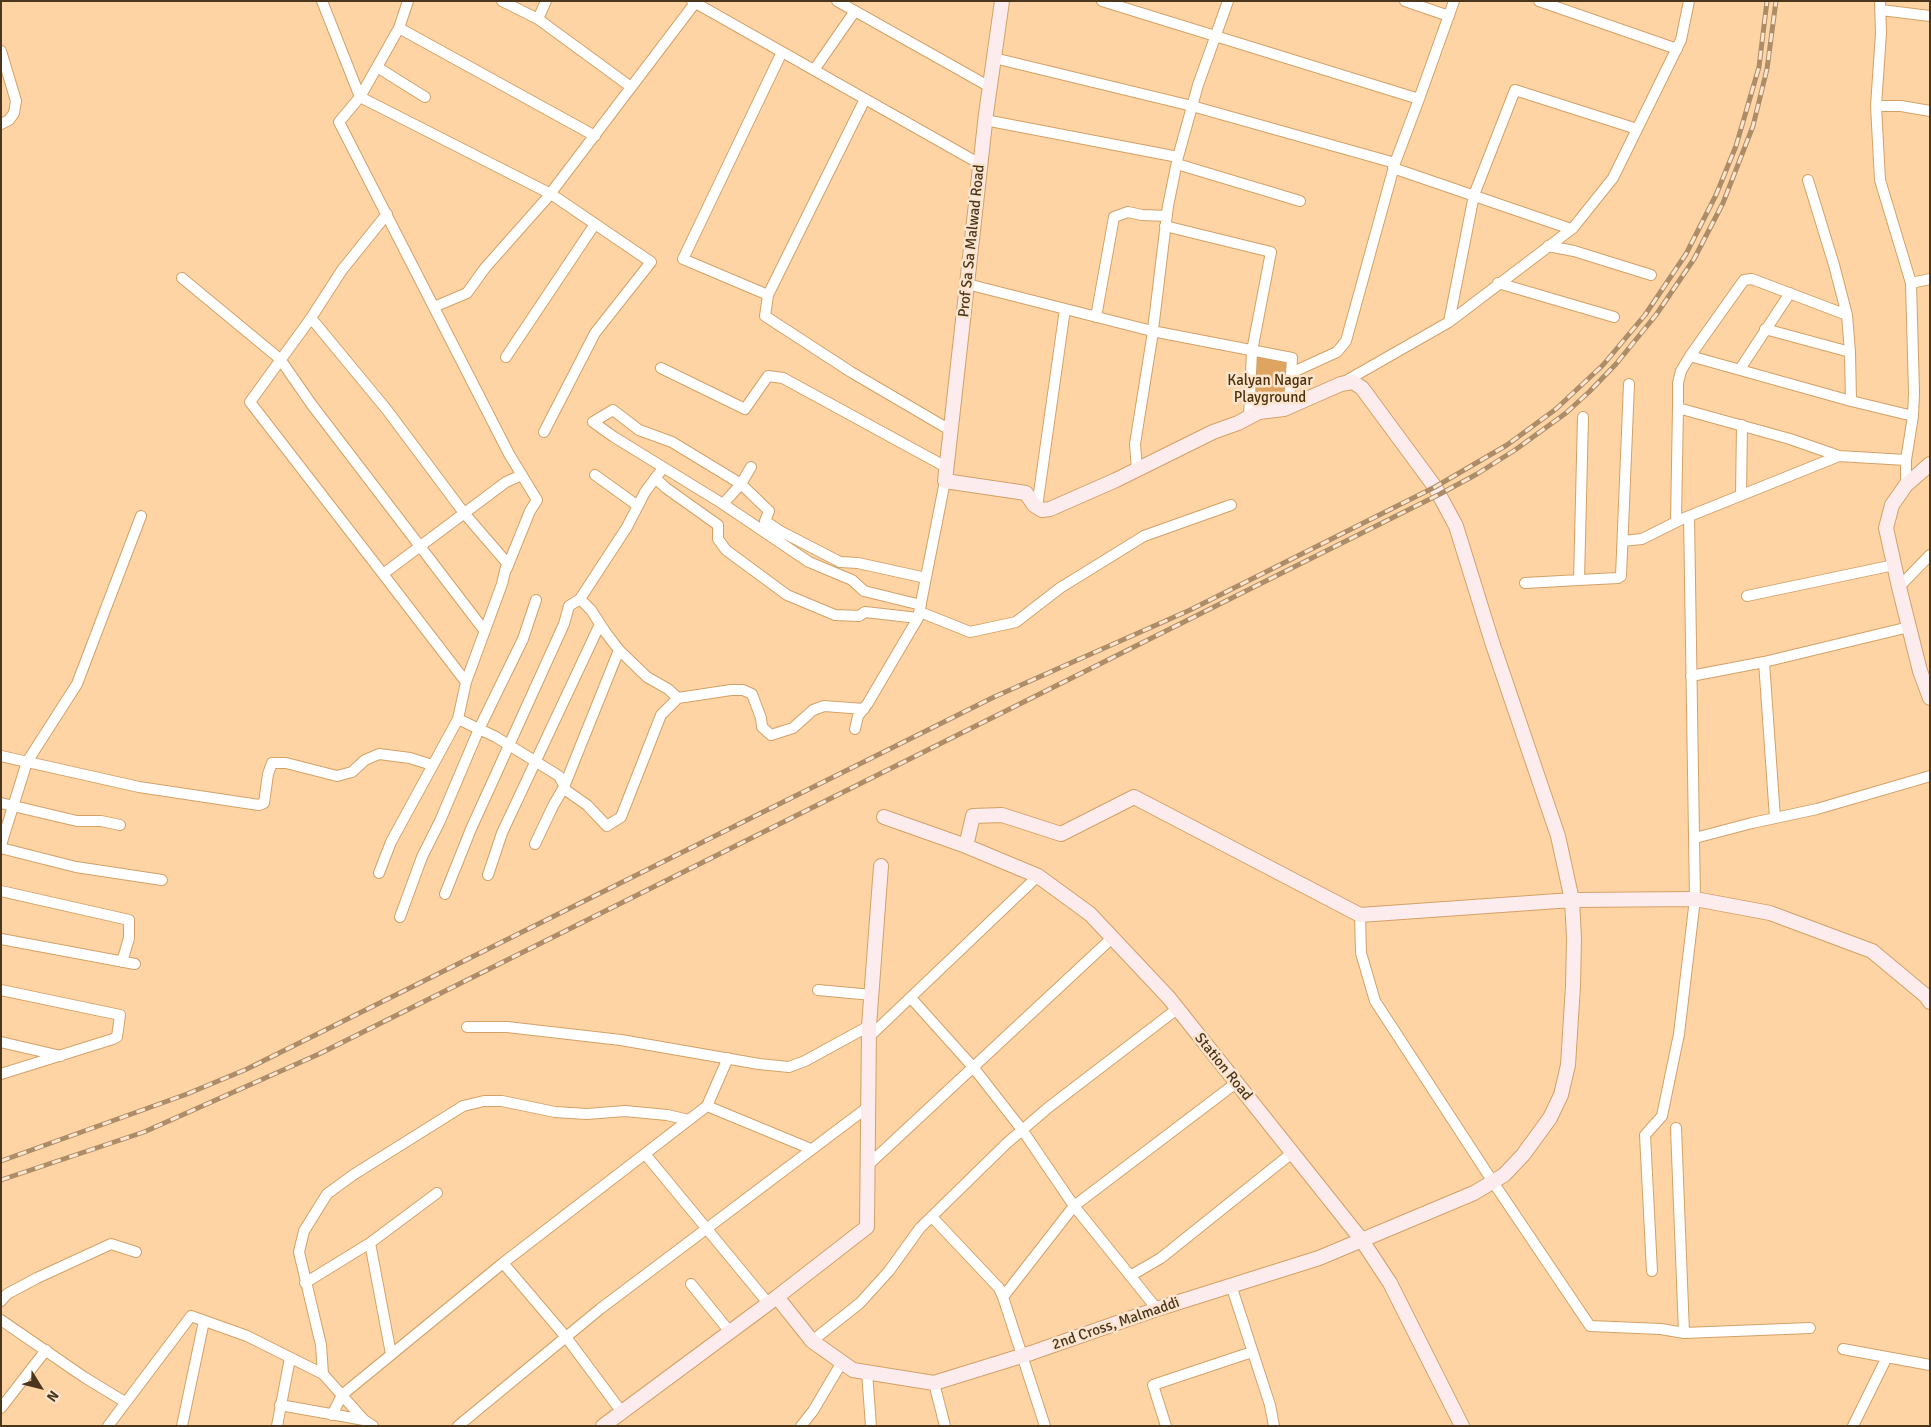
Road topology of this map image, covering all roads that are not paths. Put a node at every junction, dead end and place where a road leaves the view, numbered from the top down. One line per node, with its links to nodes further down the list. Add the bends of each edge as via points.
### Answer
1 (322, 1): 29 (street)
2 (408, 1): 19 (street)
3 (502, 1): 18 (street)
4 (546, 1): 18 (street)
5 (837, 1): 15 (street)
6 (1102, 1): 20 (street)
7 (1228, 1): 20 (street)
8 (1405, 1): 16 (street)
9 (1454, 1): 16 (street)
10 (1539, 1): 21 (street)
11 (1689, 1): 21 (street)
12 (694, 2): 23 (street); 27 (street)
13 (1001, 2): 24 (street, Prof Sa Sa Malwad Road)
14 (1880, 6): 17 (street); 34 (street)
15 (855, 11): 26 (street); 28 (street)
16 (1449, 16): 32 (street)
17 (1930, 16)
18 (538, 19): 27 (street)
19 (399, 28): 25 (street); 39 (street)
20 (1216, 35): 32 (street); 33 (street)
21 (1677, 49): 38 (street)
22 (1, 51): 37 (street, via 16,101 14,113)
23 (782, 52): 26 (street); 59 (street, via 683,259)
24 (994, 58): 28 (street, Prof Sa Sa Malwad Road); 33 (street)
25 (377, 67): 29 (street); 30 (street)
26 (814, 70): 31 (street)
27 (631, 87): 39 (street)
28 (990, 87): 36 (street, Prof Sa Sa Malwad Road)
29 (360, 97): 44 (street); 47 (street, via 340,122)
30 (425, 97)
31 (865, 99): 41 (street); 59 (street)
32 (1419, 99): 42 (street)
33 (1192, 106): 40 (street); 42 (street)
34 (1876, 106): 35 (street); 57 (street, via 1880,180)
35 (1930, 111)
36 (985, 120): 40 (street); 41 (street, Prof Sa Sa Malwad Road)
37 (1, 124)
38 (1637, 129): 45 (street, via 1515,90); 50 (street, via 1613,178)
39 (595, 136): 44 (street)
40 (1178, 161): 46 (street); 48 (street)
41 (980, 164): 56 (street, Prof Sa Sa Malwad Road)
42 (1394, 165): 45 (street); 76 (street, via 1346,341 1337,352)
43 (1808, 180): 63 (street)
44 (551, 194): 49 (street); 60 (street, via 485,268 468,293)
45 (1474, 196): 50 (street); 66 (street)
46 (1300, 201)
47 (386, 214): 60 (street); 65 (street, via 342,270)
48 (1166, 221): 64 (street, via 1128,212 1114,217); 68 (street); 69 (street, via 1271,252)
49 (595, 224): 72 (street); 87 (street, via 650,262 595,333)
50 (1571, 229): 51 (street)
51 (1548, 246): 52 (street); 55 (street)
52 (1651, 276)
53 (182, 278): 73 (street)
54 (1930, 279): 57 (street)
55 (1498, 283): 62 (street); 66 (street)
56 (967, 284): 61 (street); 86 (street, Prof Sa Sa Malwad Road)
57 (1910, 284): 82 (street)
58 (1790, 293): 63 (street); 67 (street); 71 (street, via 1752,279 1744,280)
59 (768, 295): 86 (street, via 765,316 851,372)
60 (434, 307): 95 (street)
61 (1065, 309): 64 (street); 104 (street)
62 (1614, 316)
63 (1847, 316): 70 (street)
64 (1096, 317): 68 (street)
65 (311, 318): 73 (street); 105 (street, via 387,410)
66 (1449, 322): 77 (street)
67 (1765, 329): 70 (street); 75 (street)
68 (1152, 331): 69 (street); 93 (street, via 1135,444)
69 (1252, 351): 76 (street, via 1292,358); 83 (street)
70 (1850, 352): 79 (street)
71 (1690, 356): 75 (street); 81 (street, via 1681,371)
72 (506, 357)
73 (280, 359): 110 (street); 114 (street, via 250,402)
74 (661, 368): 94 (street, via 744,409 768,376 783,378)
75 (1740, 369): 79 (street)
76 (1291, 373): 80 (street)
77 (1341, 384): 80 (street); 161 (street, 2nd Cross, Malmaddi, via 1353,382 1362,388 1436,487 1456,526 1558,836)
78 (1629, 384): 109 (street)
79 (1851, 401): 82 (street)
80 (1289, 407): 83 (street)
81 (1678, 408): 85 (street); 108 (street)
82 (1913, 416): 89 (street)
83 (1249, 417): 93 (street)
84 (1583, 417): 116 (street)
85 (1742, 425): 88 (street); 100 (street)
86 (950, 430): 94 (street, Prof Sa Sa Malwad Road)
87 (544, 432)
88 (1839, 456): 89 (street); 100 (street)
89 (1906, 460): 99 (street)
90 (1930, 464): 99 (street)
91 (751, 467): 98 (street)
92 (663, 468): 97 (street); 98 (street, via 593,422 613,410 639,430 672,442); 101 (street)
93 (1137, 470): 104 (street, via 1058,506 1042,510)
94 (945, 474): 104 (street, via 1026,493); 115 (street)
95 (522, 475): 105 (street, via 506,482); 112 (street, via 537,500 507,568)
96 (595, 475): 102 (street)
97 (655, 478): 102 (street); 122 (street, via 718,524 718,539 726,550 787,595 835,615)
98 (741, 484): 101 (street); 115 (street, via 769,511 765,521 819,552 840,562)
99 (1906, 485): 113 (street, via 1892,505 1886,528)
100 (1741, 495): 107 (street)
101 (723, 504): 122 (street, via 809,562 852,580 864,591)
102 (638, 506): 120 (street)
103 (1230, 506): 122 (street, via 1144,536 1060,588 1016,622 970,632)
104 (1037, 507)
105 (464, 513): 110 (street); 112 (street)
106 (141, 516): 140 (street, via 77,684)
107 (1689, 516): 108 (street); 128 (street)
108 (1676, 522): 109 (street, via 1642,539)
109 (1622, 541): 116 (street, via 1620,577)
110 (420, 546): 114 (street); 125 (street)
111 (1930, 556): 118 (street)
112 (507, 563): 125 (street)
113 (1894, 565): 118 (street); 119 (street)
114 (384, 574): 129 (street)
115 (926, 578): 122 (street)
116 (1579, 580): 117 (street)
117 (1524, 583)
118 (1899, 587): 124 (street)
119 (1748, 596)
120 (580, 599): 123 (street); 137 (street, via 569,606 564,624)
121 (536, 600): 136 (street, via 523,639)
122 (920, 612): 133 (street)
123 (600, 624): 126 (street); 139 (street)
124 (1909, 626): 127 (street); 130 (street)
125 (484, 630): 129 (street)
126 (619, 650): 131 (street, via 648,677); 143 (street)
127 (1764, 662): 128 (street); 147 (street)
128 (1691, 676): 149 (street)
129 (466, 682): 134 (street)
130 (1927, 683): 132 (street)
131 (678, 698): 133 (street, via 743,690 752,694 762,728 771,735 793,728 813,710 824,706); 143 (street, via 661,715 620,817 607,826)
132 (1930, 698)
133 (864, 709): 135 (street, via 858,716)
134 (458, 719): 136 (street); 141 (street)
135 (855, 729)
136 (479, 730): 137 (street); 163 (street, via 422,857)
137 (509, 745): 139 (street); 159 (street)
138 (1, 756): 140 (street)
139 (537, 761): 143 (street, via 559,776); 155 (street, via 502,833)
140 (27, 762): 141 (street, via 139,787 259,805 264,803 272,763 286,763 337,776 352,772 365,760 379,754); 145 (street)
141 (432, 765): 154 (street, via 391,842)
142 (1930, 776): 147 (street)
143 (564, 787): 150 (street)
144 (1, 803): 145 (street)
145 (13, 806): 148 (street, via 76,821); 151 (street)
146 (884, 817): 152 (street, Station Road)
147 (1775, 818): 149 (street)
148 (120, 825)
149 (1695, 838): 160 (street)
150 (535, 844)
151 (1, 846): 157 (street, via 76,867)
152 (966, 846): 156 (street, Station Road); 162 (street, via 973,816 1002,815 1062,834 1134,797)
153 (881, 866): 170 (street)
154 (379, 873)
155 (488, 875)
156 (1038, 876): 164 (street, Station Road, via 1090,914); 171 (street)
157 (162, 880)
158 (1, 891): 166 (street, via 129,920 129,938)
159 (445, 894)
160 (1694, 899): 161 (street); 172 (street, via 1770,913 1872,951); 200 (street, via 1677,1043 1662,1116 1645,1134)
161 (1572, 900): 162 (street); 191 (street, 2nd Cross, Malmaddi, via 1573,986 1568,1065 1561,1095 1550,1118 1523,1155)
162 (1360, 915): 191 (street, via 1361,953 1375,1001)
163 (400, 917)
164 (1112, 938): 173 (street, Station Road); 179 (street)
165 (1, 939): 166 (street)
166 (122, 962): 167 (street)
167 (134, 964)
168 (1, 990): 177 (street, via 120,1015 117,1037)
169 (818, 990): 170 (street)
170 (872, 995): 175 (street)
171 (910, 998): 175 (street); 179 (street)
172 (1930, 1002)
173 (1177, 1009): 181 (street, Station Road); 186 (street, via 1099,1066)
174 (467, 1027): 178 (street, via 621,1040)
175 (869, 1032): 178 (street, via 789,1067); 183 (street)
176 (1, 1042): 177 (street)
177 (62, 1056): 180 (street)
178 (728, 1058): 182 (street)
179 (973, 1068): 186 (street); 190 (street)
180 (1, 1074)
181 (1236, 1084): 188 (street, Station Road); 193 (street)
182 (707, 1106): 184 (street); 187 (street)
183 (868, 1107): 187 (street); 190 (street)
184 (688, 1120): 189 (street); 202 (street, via 625,1111 555,1112 502,1101 463,1106 327,1194 304,1231 299,1252)
185 (1676, 1128): 213 (street)
186 (1023, 1131): 193 (street); 194 (street)
187 (811, 1149): 195 (street)
188 (1292, 1153): 196 (street, Station Road); 201 (street, via 1161,1258)
189 (645, 1154): 195 (street); 199 (street)
190 (868, 1166): 206 (street, via 867,1228)
191 (1493, 1182): 196 (street, 2nd Cross, Malmaddi); 213 (street, via 1590,1326)
192 (437, 1193): 197 (street)
193 (1074, 1206): 201 (street); 205 (street)
194 (932, 1217): 205 (street); 215 (street, via 860,1304)
195 (706, 1228): 206 (street); 214 (street)
196 (1361, 1240): 204 (street, 2nd Cross, Malmaddi, via 1319,1258); 246 (street, Station Road, via 1390,1283)
197 (370, 1243): 202 (street); 219 (street)
198 (136, 1252): 207 (street, via 111,1244 37,1278 7,1294)
199 (503, 1263): 214 (street); 219 (street)
200 (1652, 1271)
201 (1130, 1276): 208 (street)
202 (305, 1283): 226 (street, via 321,1345)
203 (691, 1284): 212 (street)
204 (1231, 1285): 208 (street, 2nd Cross, Malmaddi); 218 (street)
205 (1004, 1297): 220 (street)
206 (773, 1300): 212 (street); 215 (street, 2nd Cross, Malmaddi)
207 (1, 1301)
208 (1157, 1309): 220 (street, 2nd Cross, Malmaddi)
209 (1, 1320): 217 (street)
210 (204, 1321): 222 (street, via 247,1336); 229 (street, via 191,1316); 237 (street)
211 (1810, 1328): 213 (street)
212 (730, 1332): 232 (street)
213 (1684, 1332)
214 (566, 1337): 232 (street); 239 (street)
215 (812, 1341): 223 (street, 2nd Cross, Malmaddi)
216 (1843, 1349): 221 (street)
217 (46, 1350): 229 (street); 231 (street)
218 (1252, 1352): 244 (street, via 1153,1385); 245 (street)
219 (391, 1354): 228 (street)
220 (1022, 1355): 227 (street, 2nd Cross, Malmaddi); 243 (street)
221 (1887, 1357): 224 (street); 247 (street)
222 (290, 1358): 226 (street); 230 (street)
223 (842, 1362): 225 (street, 2nd Cross, Malmaddi, via 853,1370); 235 (street)
224 (1930, 1365)
225 (867, 1372): 227 (street, 2nd Cross, Malmaddi); 241 (street)
226 (323, 1374): 228 (street)
227 (934, 1383): 242 (street)
228 (342, 1395): 233 (street); 234 (street)
229 (125, 1402): 236 (street)
230 (280, 1405): 233 (street); 238 (street)
231 (1, 1408)
232 (621, 1411): 240 (street)
233 (332, 1415): 234 (street)
234 (369, 1423)
235 (802, 1425)
236 (108, 1426)
237 (182, 1426)
238 (277, 1426)
239 (458, 1426)
240 (603, 1426)
241 (871, 1426)
242 (946, 1426)
243 (1046, 1426)
244 (1166, 1426)
245 (1274, 1426)
246 (1462, 1426)
247 (1853, 1426)

